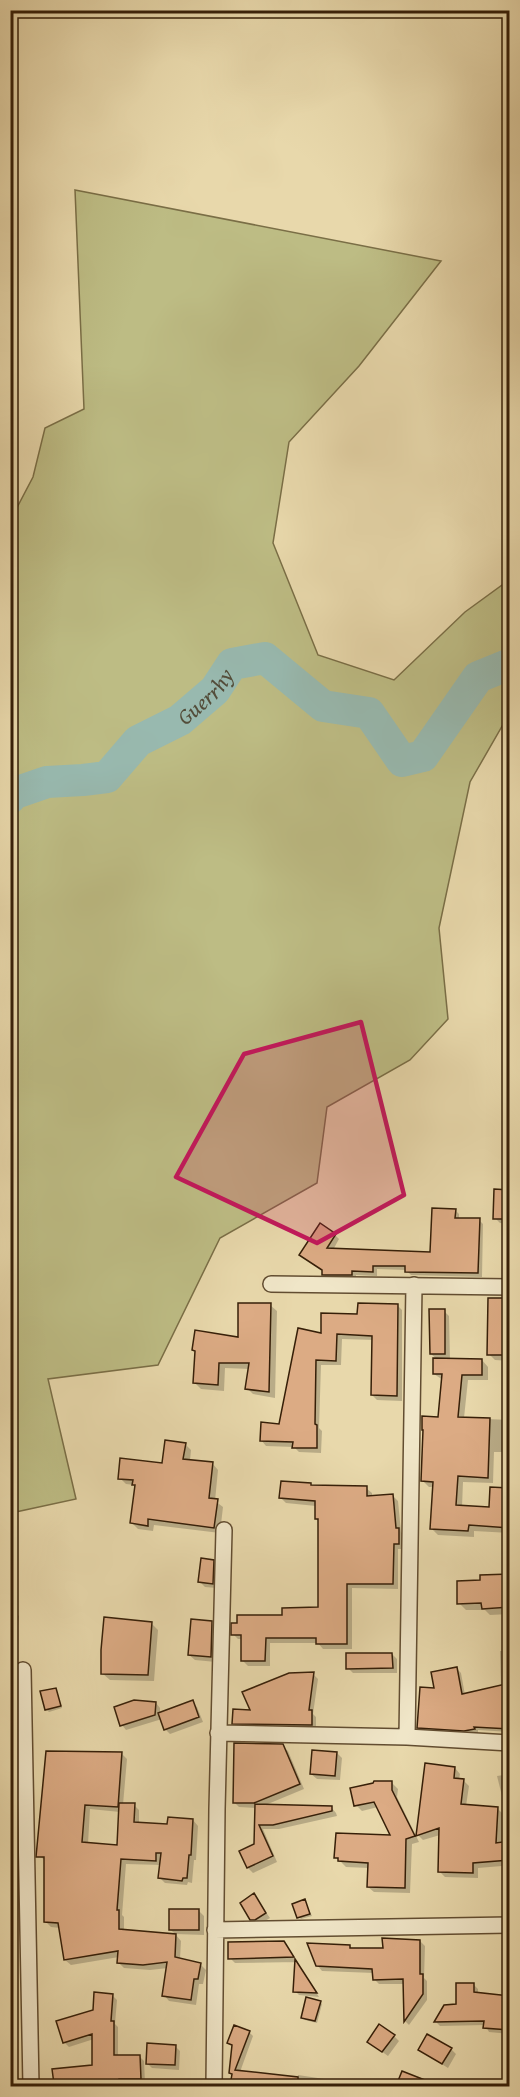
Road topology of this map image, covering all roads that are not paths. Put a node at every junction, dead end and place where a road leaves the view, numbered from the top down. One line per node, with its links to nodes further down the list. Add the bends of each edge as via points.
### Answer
1 (271, 1284): 2 (street)
2 (414, 1286): 3 (street); 7 (street)
3 (510, 1287)
4 (224, 1530): 6 (street)
5 (23, 1670): 11 (street)
6 (218, 1733): 7 (street); 10 (street)
7 (407, 1737): 8 (street)
8 (510, 1743)
9 (510, 1925): 10 (street)
10 (215, 1930): 12 (street)
11 (31, 2086)
12 (214, 2086)

